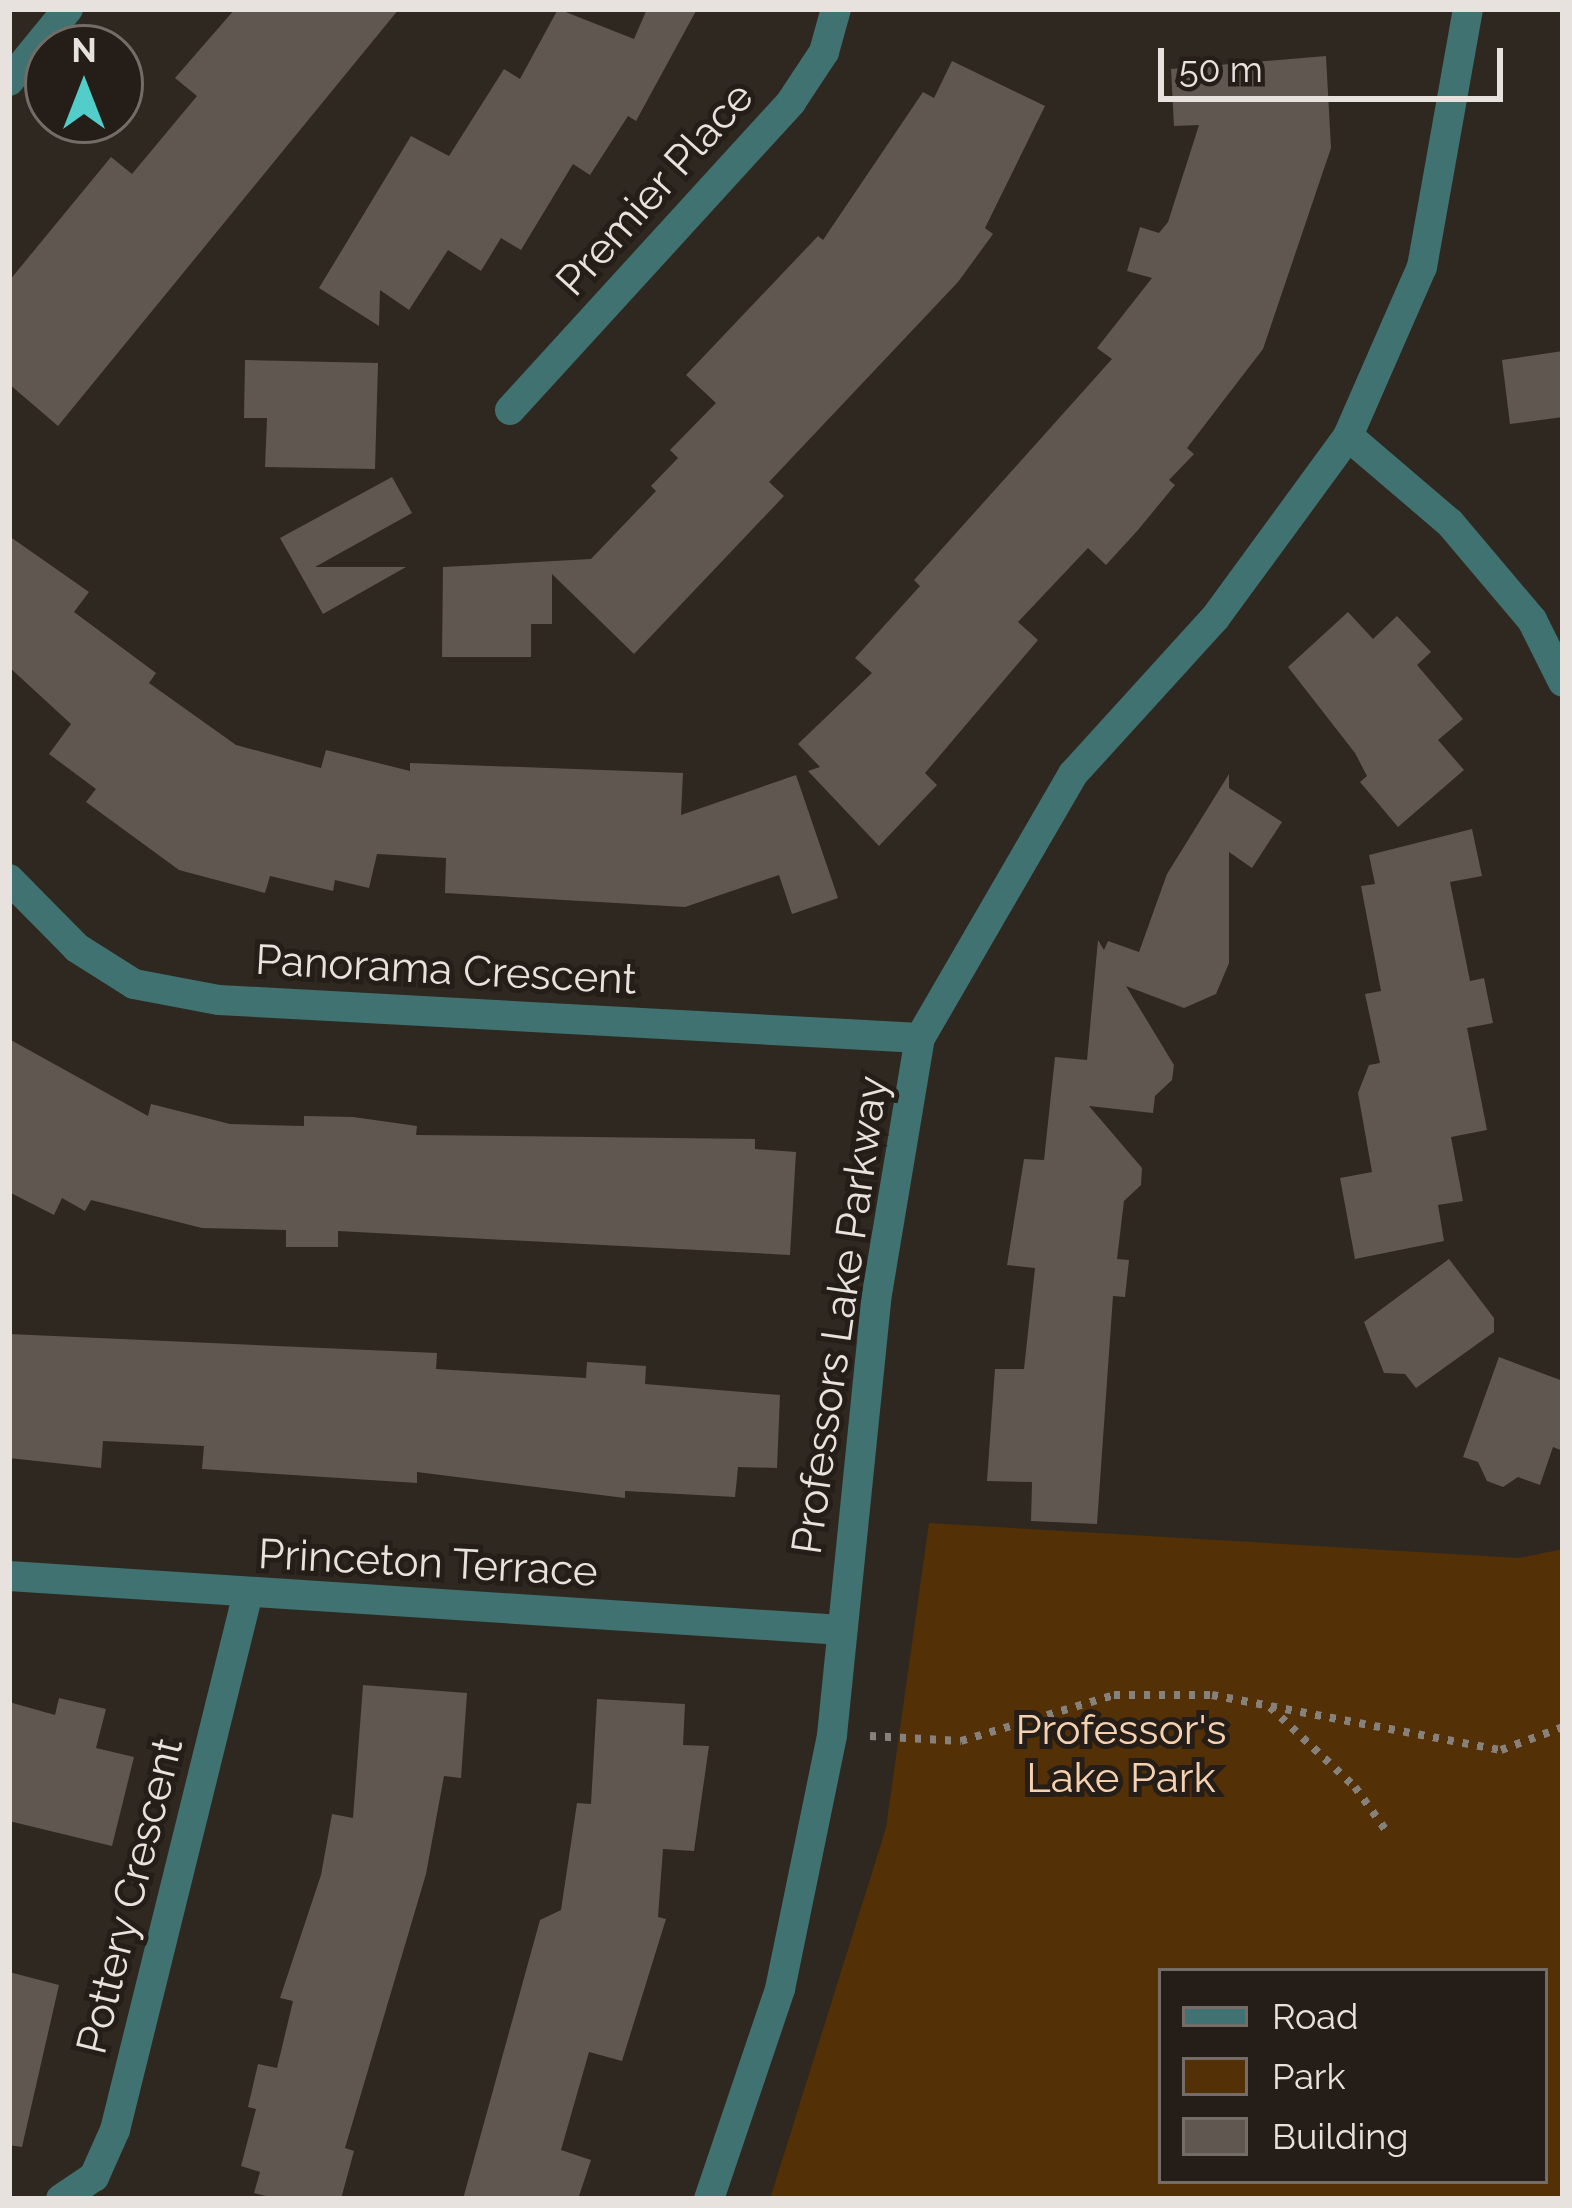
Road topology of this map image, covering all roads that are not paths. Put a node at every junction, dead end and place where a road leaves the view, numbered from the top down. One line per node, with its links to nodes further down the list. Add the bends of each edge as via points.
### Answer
1 (68, 9): 4 (street)
2 (836, 9): 5 (street, Premier Place, via 824,52 791,102)
3 (1468, 9): 6 (street, Professors Lake Parkway, via 1422,267)
4 (9, 81)
5 (510, 410)
6 (1348, 436): 7 (street, via 1450,523 1532,620); 9 (street, Professors Lake Parkway, via 1215,619 1073,774)
7 (1563, 682)
8 (9, 879): 9 (street, Panorama Crescent, via 77,948 134,984 219,1000)
9 (920, 1038): 12 (street, Professors Lake Parkway, via 876,1300)
10 (9, 1576): 11 (street, Princeton Terrace)
11 (248, 1593): 12 (street, Princeton Terrace); 13 (street, Pottery Crescent, via 115,2130 94,2177)
12 (842, 1630): 14 (street, Professors Lake Parkway, via 832,1735 780,1989)
13 (61, 2199)
14 (709, 2199)

